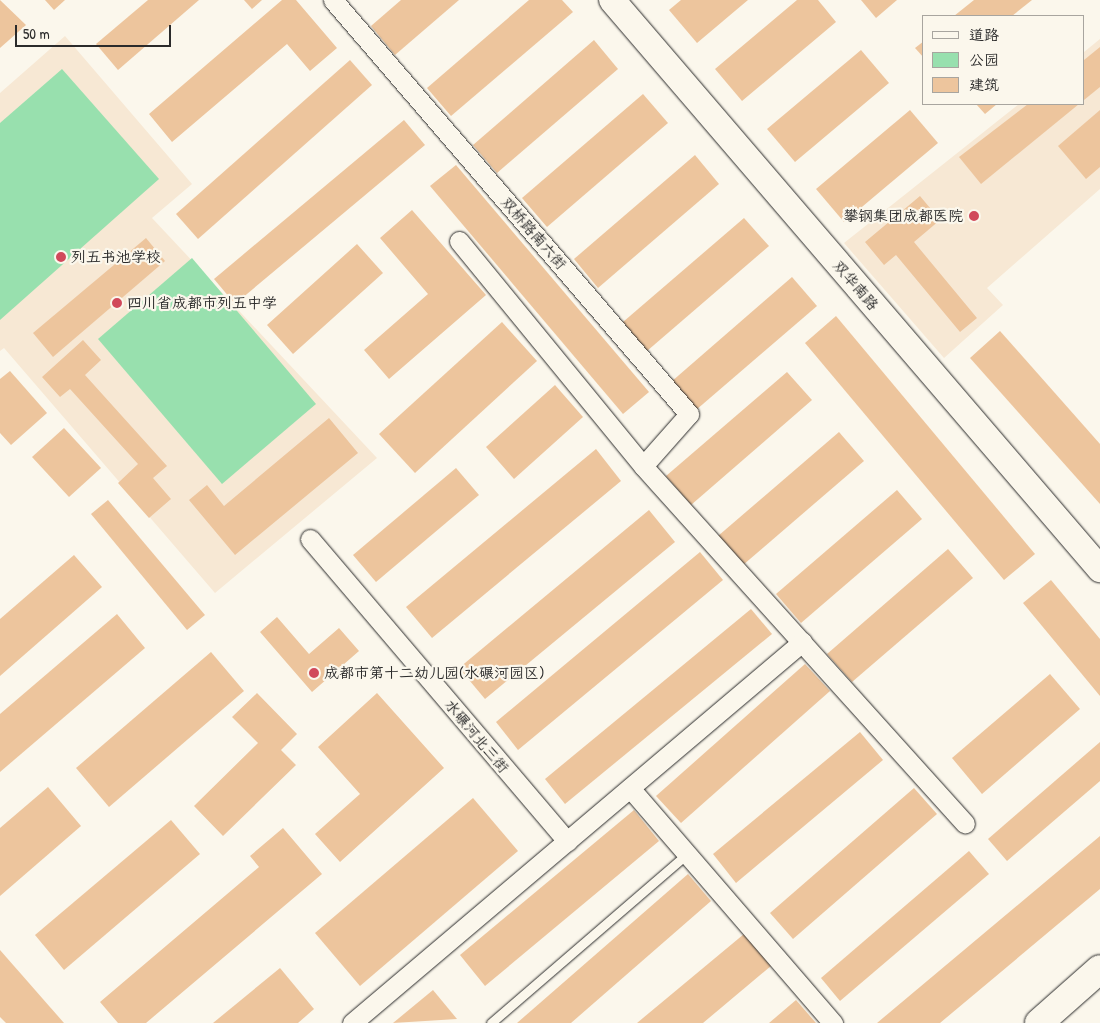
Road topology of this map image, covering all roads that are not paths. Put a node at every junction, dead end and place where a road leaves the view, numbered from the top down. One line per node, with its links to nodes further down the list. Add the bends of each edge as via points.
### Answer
1 (333, 0): 4 (street, 双桥路南六街, via 690,414)
2 (612, 0): 6 (street, 双华南路)
3 (459, 241): 4 (street)
4 (643, 466): 7 (street)
5 (310, 539): 10 (street, 水碾河北三街)
6 (1100, 569)
7 (802, 642): 8 (street); 9 (street)
8 (630, 788): 10 (street); 11 (street)
9 (965, 824)
10 (567, 841): 13 (street)
11 (687, 854): 14 (lane); 15 (street)
12 (1100, 969): 16 (main road)
13 (352, 1023)
14 (491, 1023)
15 (833, 1023)
16 (1038, 1023)

